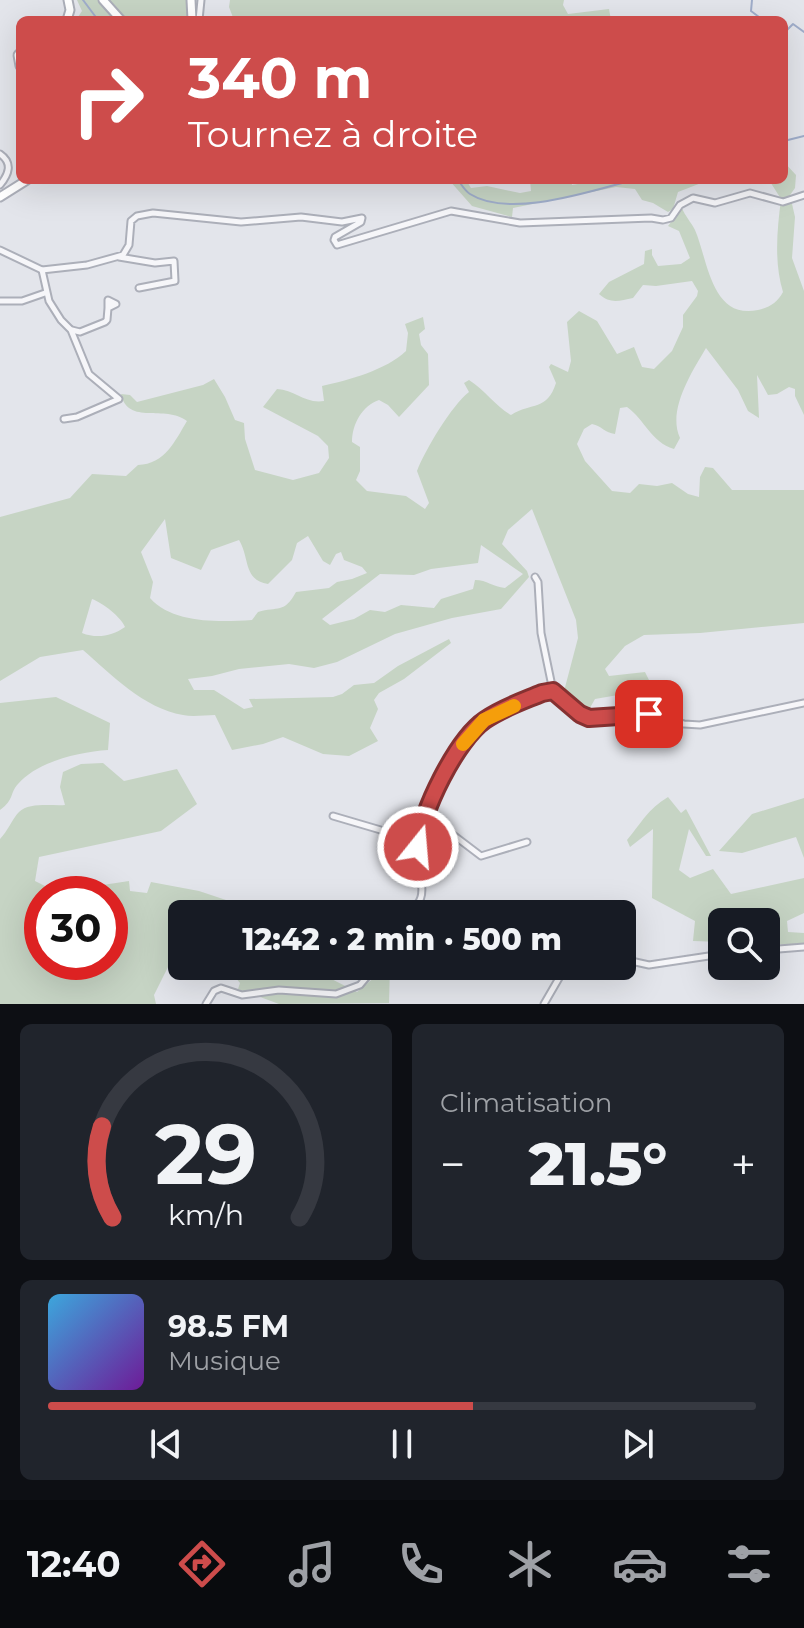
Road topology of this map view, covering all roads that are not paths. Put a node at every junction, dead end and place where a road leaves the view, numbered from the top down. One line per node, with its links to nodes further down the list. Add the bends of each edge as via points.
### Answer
1 (103, 0): 2 (street)
2 (117, 16)
3 (0, 154): 5 (street, via 9,169)
4 (21, 184): 7 (street)
5 (0, 185)
6 (804, 195): 9 (street, via 783,202 750,193 715,203 693,198 663,220 520,223 451,211 337,245 335,237 362,218 241,222 153,213 131,221 129,245)
7 (0, 197)
8 (0, 250): 10 (street)
9 (118, 256): 10 (street); 11 (street, via 174,261 175,281)
10 (42, 270): 12 (street)
11 (139, 288)
12 (45, 293): 13 (street); 15 (street)
13 (0, 301)
14 (108, 308): 15 (street, via 105,322 80,332)
15 (71, 330): 16 (street, via 89,374 119,399)
16 (64, 419)
17 (535, 577): 18 (street)
18 (553, 691): 19 (street, via 589,718 641,714 693,725); 20 (street, via 476,727 455,754)
19 (804, 703)
20 (427, 815): 23 (street); 24 (street, via 481,856)
21 (333, 816): 22 (street)
22 (406, 838): 23 (street); 25 (street)
23 (418, 841): 25 (street)
24 (527, 842)
25 (417, 856): 26 (street)
26 (419, 900)
27 (804, 947): 28 (street)
28 (780, 949)
29 (708, 956): 30 (street)
30 (636, 962)
31 (364, 980): 33 (street, via 336,994 279,990 242,995 221,988)
32 (558, 980): 34 (street)
33 (206, 1004)
34 (544, 1004)

